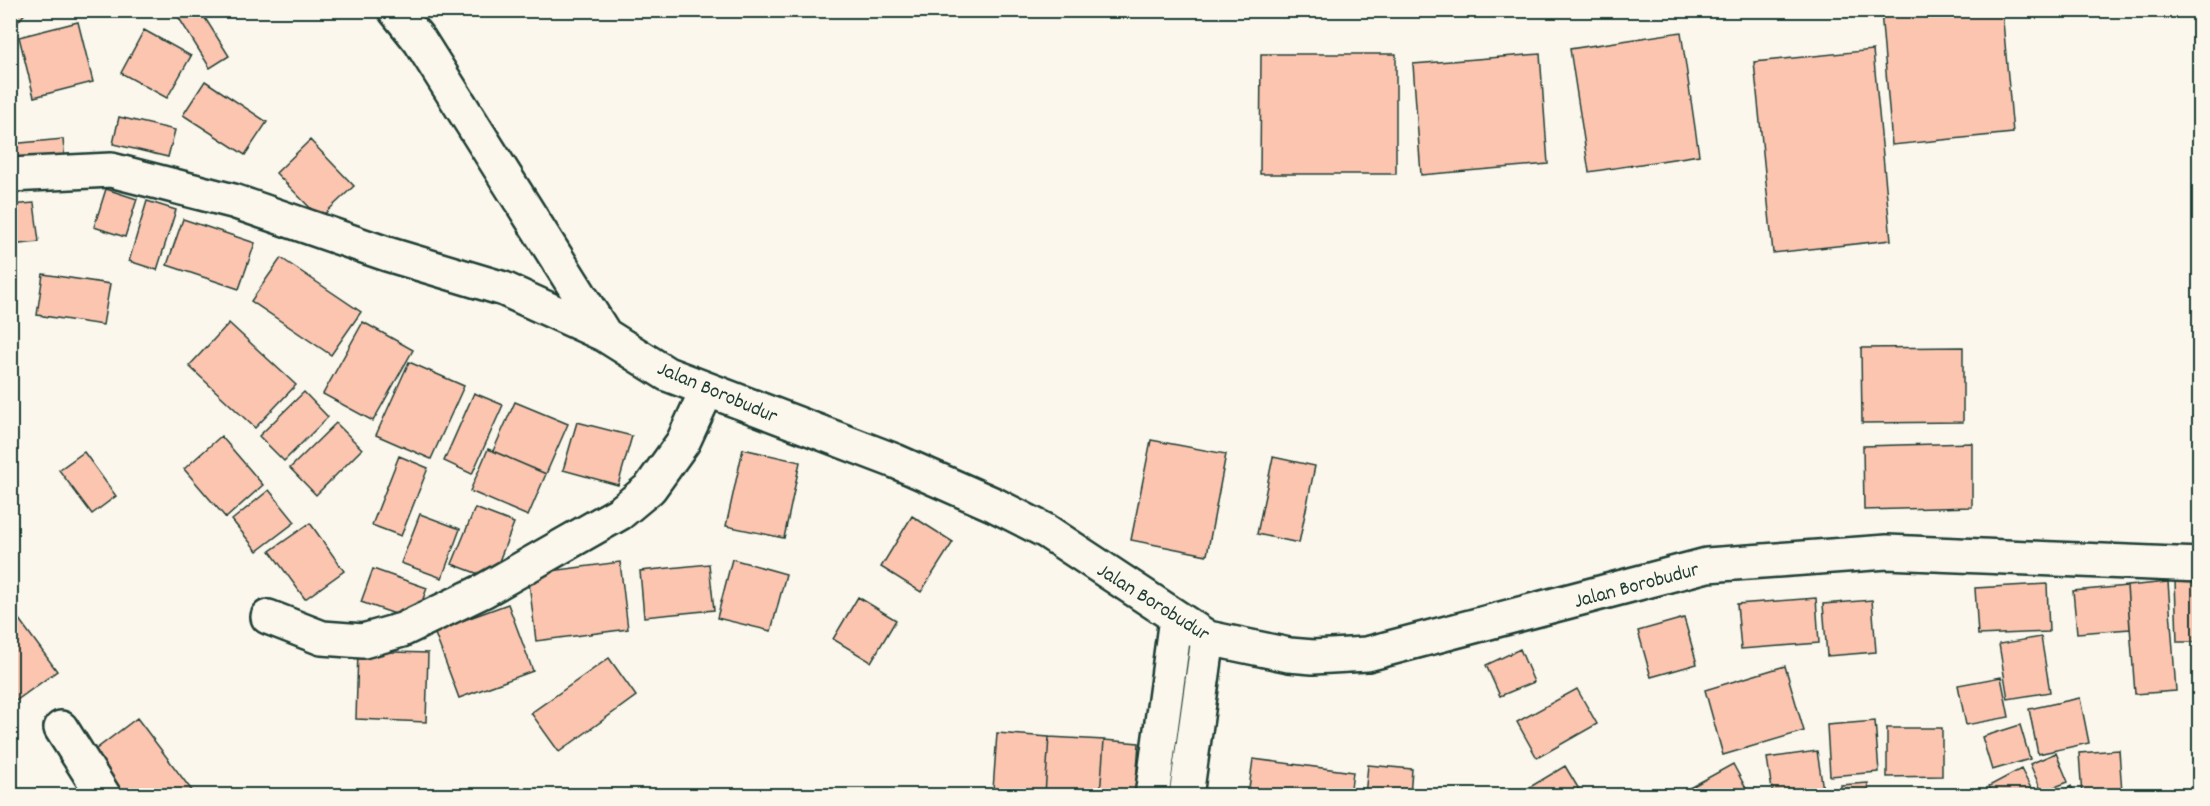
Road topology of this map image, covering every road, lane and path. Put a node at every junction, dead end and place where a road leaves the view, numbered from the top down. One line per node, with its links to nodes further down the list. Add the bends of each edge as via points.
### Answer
1 (396, 10): 3 (street, Jalan Borobudur, via 420,41)
2 (10, 174): 3 (street, via 111,170 233,201 504,289)
3 (605, 336): 4 (street, Jalan Borobudur, via 667,374)
4 (707, 390): 6 (street, via 683,442 650,488 620,513 483,591 402,630 363,641 322,638); 7 (street, Jalan Borobudur, via 895,461 995,505 1046,531)
5 (2199, 565): 8 (street, Jalan Borobudur, via 1887,552 1707,566 1367,654 1289,655)
6 (268, 617)
7 (1176, 618): 8 (street, Jalan Borobudur); 11 (street)
8 (1208, 638): 12 (street)
9 (61, 728): 10 (street)
10 (104, 795)
11 (1152, 795)
12 (1186, 795)

